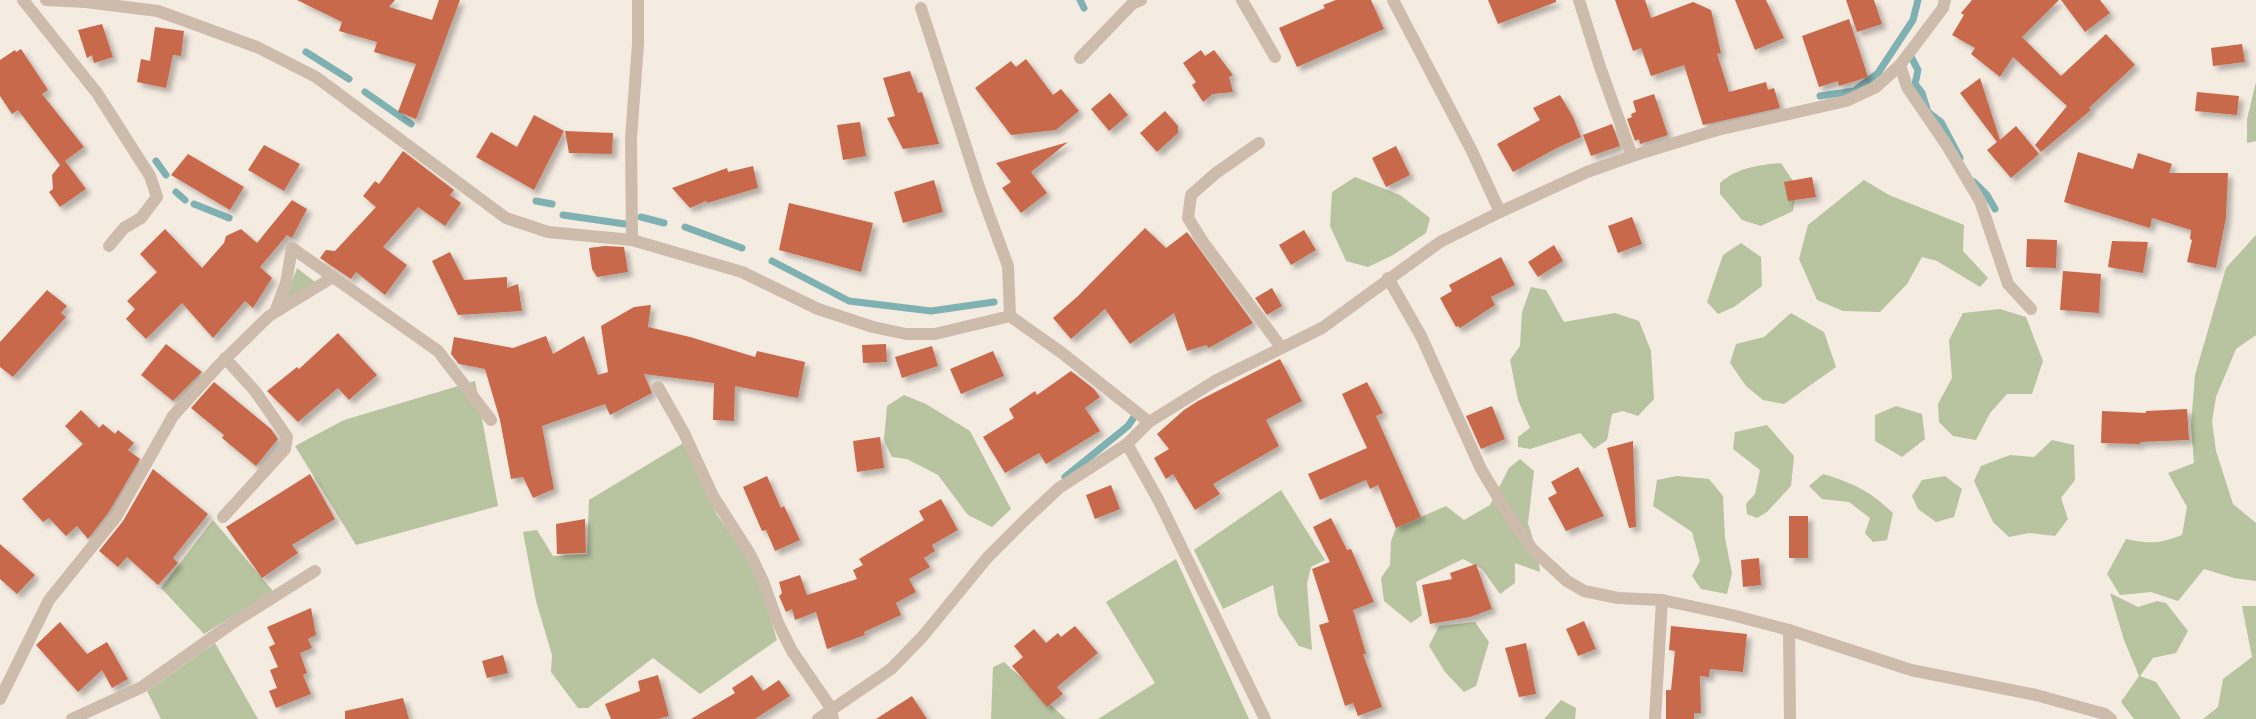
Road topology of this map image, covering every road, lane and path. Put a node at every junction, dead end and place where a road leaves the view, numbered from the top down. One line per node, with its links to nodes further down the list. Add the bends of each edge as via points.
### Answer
1 (23, 0): 17 (street, via 96,93 150,176 157,196 141,218 124,228)
2 (46, 0): 16 (street, via 158,11 257,47 316,76 506,218 548,232)
3 (638, 0): 16 (street, via 631,138)
4 (1141, 0): 11 (street, via 1132,4)
5 (1242, 0): 10 (street)
6 (1393, 0): 15 (street)
7 (1580, 0): 14 (street)
8 (1945, 0): 12 (street, via 1943,8)
9 (921, 8): 22 (street, via 1008,266)
10 (1275, 56)
11 (1080, 58)
12 (1900, 65): 14 (street, via 1876,87 1846,101 1717,130); 20 (street, via 1906,87 1946,144 1980,201 2008,284)
13 (1259, 143): 23 (street, via 1191,195 1188,218)
14 (1632, 156): 15 (street, via 1587,172)
15 (1500, 212): 19 (street, via 1440,242)
16 (632, 240): 22 (street, via 742,272 818,309 898,332 935,334)
17 (109, 246)
18 (332, 277): 21 (street); 21 (street, via 292,248 286,283); 26 (street, via 438,351)
19 (1388, 278): 23 (street, via 1322,328); 31 (street, via 1421,336 1481,468 1532,549 1553,570 1584,591 1618,598)
20 (2031, 309)
21 (275, 312): 24 (street)
22 (1010, 316): 27 (street, via 1062,352)
23 (1281, 347): 27 (street, via 1215,381)
24 (225, 358): 29 (street, via 255,391 286,437 285,449); 33 (street, via 173,416 116,517 49,600)
25 (658, 387): 34 (street, via 714,496 750,554 792,651)
26 (491, 420)
27 (1149, 422): 28 (street)
28 (1127, 444): 34 (street, via 1059,488 987,558 923,636 891,669); 37 (street, via 1159,501)
29 (223, 517)
30 (314, 571): 35 (street, via 142,686)
31 (1662, 600): 32 (street); 38 (street)
32 (1788, 630): 39 (street); 40 (street, via 1911,670 2036,695 2106,714)
33 (0, 699)
34 (832, 714): 36 (street)
35 (72, 719)
36 (818, 719)
37 (1265, 719)
38 (1655, 719)
39 (1790, 719)
40 (2111, 719)

